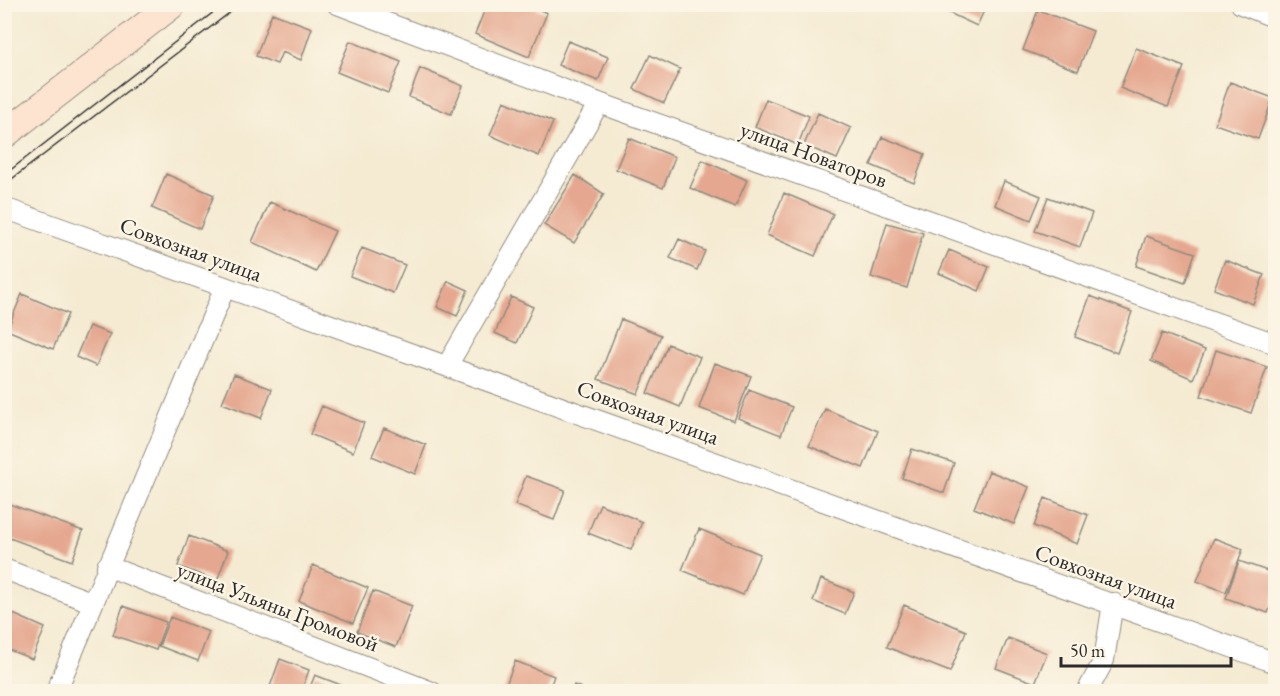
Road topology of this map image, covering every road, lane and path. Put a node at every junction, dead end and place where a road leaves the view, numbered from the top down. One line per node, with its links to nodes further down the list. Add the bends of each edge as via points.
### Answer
1 (173, 4): 6 (main road)
2 (337, 4): 5 (street, улица Новаторов)
3 (1241, 4): 4 (street)
4 (1275, 18)
5 (599, 103): 9 (street, улица Новаторов); 10 (street)
6 (4, 135)
7 (4, 208): 8 (street, Совхозная улица)
8 (225, 287): 10 (street, Совхозная улица); 11 (street)
9 (1275, 344)
10 (447, 366): 14 (street, Совхозная улица)
11 (107, 566): 13 (street); 17 (street, улица Ульяны Громовой)
12 (4, 569): 13 (street)
13 (91, 602): 16 (street)
14 (1113, 603): 15 (street, Совхозная улица); 18 (street, via 1104,660)
15 (1275, 663)
16 (56, 692)
17 (432, 692)
18 (1087, 692)

